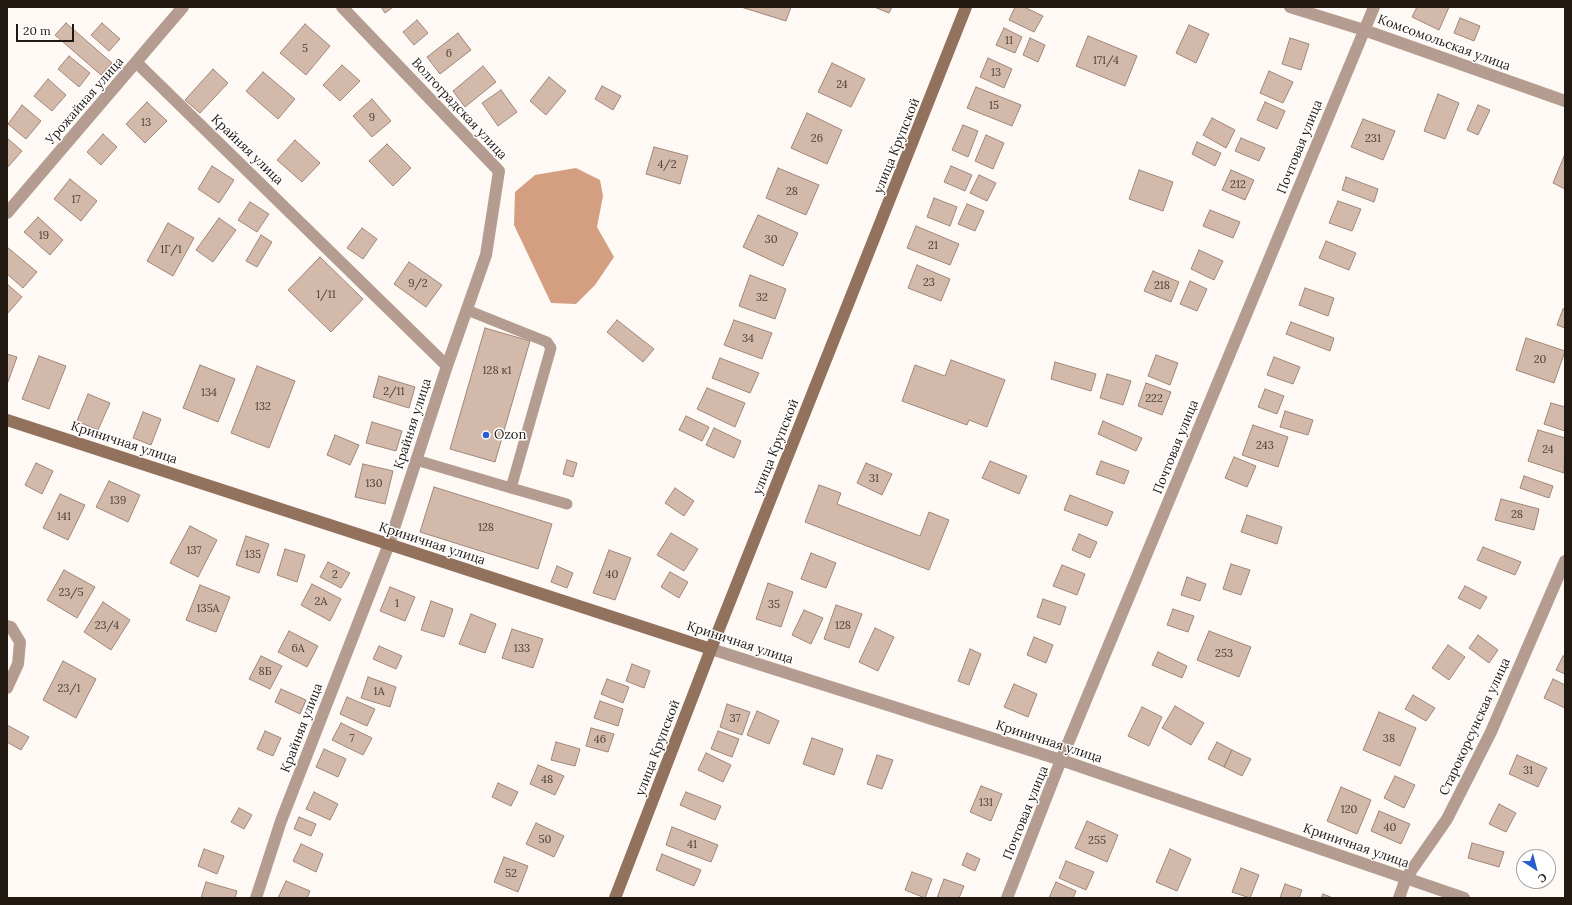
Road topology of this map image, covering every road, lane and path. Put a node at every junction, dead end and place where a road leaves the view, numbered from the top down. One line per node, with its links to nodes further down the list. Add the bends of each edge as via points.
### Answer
1 (183, 7): 7 (street, Урожайная улица)
2 (342, 7): 10 (street, Волгоградская улица, via 499,171 486,254)
3 (966, 7): 19 (street, улица Крупской)
4 (1290, 7): 6 (street, Комсомольская улица)
5 (1374, 7): 6 (street, Почтовая улица)
6 (1364, 30): 8 (street, Комсомольская улица); 21 (street, Почтовая улица)
7 (137, 63): 9 (street, Урожайная улица); 11 (street, Крайняя улица)
8 (1565, 101)
9 (7, 213)
10 (467, 310): 11 (street, Волгоградская улица); 14 (lane, via 547,342 551,348)
11 (447, 366): 13 (street, Крайняя улица)
12 (7, 420): 16 (street, Криничная улица)
13 (416, 460): 14 (lane); 16 (street, Крайняя улица)
14 (511, 488): 15 (lane)
15 (567, 504)
16 (389, 544): 19 (street, Криничная улица); 23 (street, Крайняя улица, via 281,821)
17 (1565, 561): 22 (street, Старокорсунская улица, via 1491,732 1447,818)
18 (7, 626): 20 (street, via 20,642 18,664)
19 (711, 649): 21 (street, Криничная улица); 24 (street, улица Крупской)
20 (7, 688)
21 (1062, 760): 22 (street, Криничная улица); 25 (street, Почтовая улица)
22 (1406, 878): 26 (street, Старокорсунская улица); 27 (street, Криничная улица)
23 (256, 898)
24 (615, 898)
25 (1007, 898)
26 (1399, 898)
27 (1464, 898)

